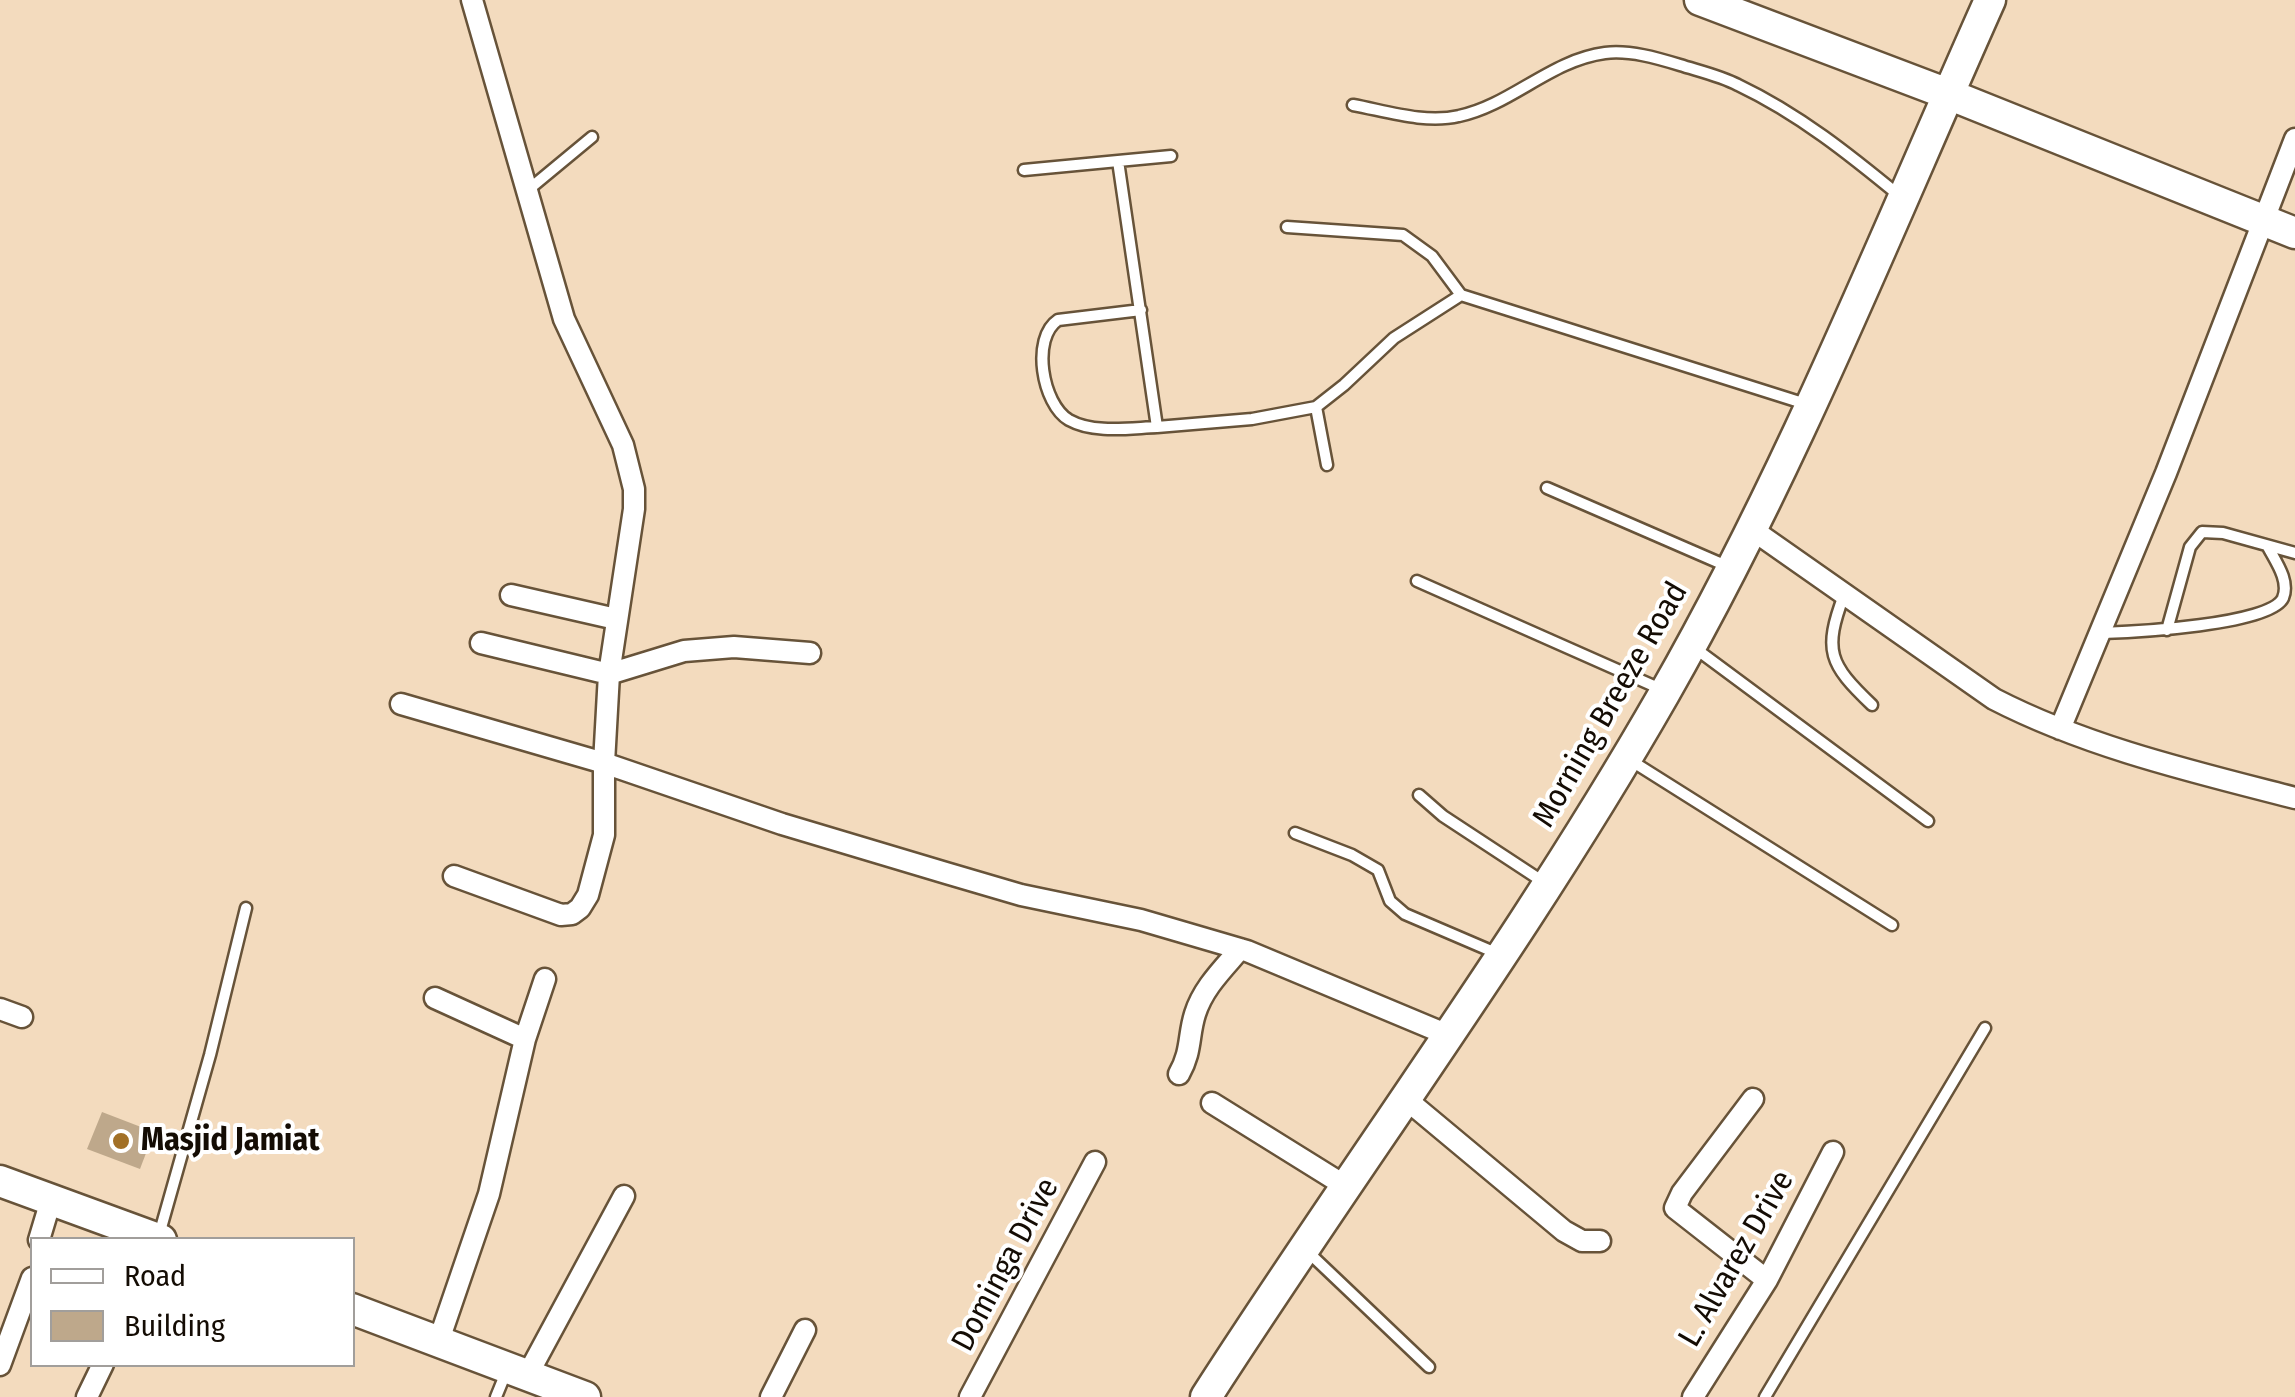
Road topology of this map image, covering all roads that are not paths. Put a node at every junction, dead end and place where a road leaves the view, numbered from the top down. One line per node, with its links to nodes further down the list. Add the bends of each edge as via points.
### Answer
1 (472, 0): 11 (street)
2 (1700, 0): 4 (main road)
3 (1990, 0): 4 (main road, Morning Breeze Road)
4 (1948, 94): 12 (main road, Morning Breeze Road); 13 (main road)
5 (1353, 105): 12 (lane, via 1457,117 1576,62 1628,53 1736,83 1843,149)
6 (592, 137): 11 (lane)
7 (2295, 138): 13 (street)
8 (1172, 156): 9 (lane)
9 (1118, 161): 10 (lane); 17 (lane)
10 (1024, 170)
11 (527, 191): 30 (street, via 564,319 632,475 634,509)
12 (1903, 199): 19 (main road, Morning Breeze Road)
13 (2264, 220): 15 (main road); 32 (street)
14 (1287, 226): 16 (lane, via 1403,235 1432,256)
15 (2295, 232)
16 (1461, 295): 18 (lane, via 1394,338); 19 (lane)
17 (1141, 310): 20 (lane); 20 (lane, via 1058,320 1044,338 1044,365 1054,401 1070,420)
18 (1316, 406): 20 (lane); 21 (lane)
19 (1810, 406): 23 (main road, Morning Breeze Road)
20 (1157, 427)
21 (1327, 464)
22 (1546, 488): 26 (lane)
23 (1750, 528): 26 (main road, Morning Breeze Road); 29 (street)
24 (2268, 548): 25 (lane); 31 (lane, via 2210,530 2197,535); 31 (lane, via 2285,587 2275,608)
25 (2295, 553)
26 (1730, 567): 34 (main road, Morning Breeze Road)
27 (1417, 581): 37 (lane)
28 (511, 595): 30 (street)
29 (1844, 595): 39 (lane, via 1831,631 1832,658); 40 (street, via 1994,699)
30 (616, 620): 36 (street)
31 (2166, 630): 32 (lane)
32 (2102, 634): 40 (street)
33 (481, 642): 36 (street)
34 (1690, 644): 37 (main road, Morning Breeze Road); 45 (lane)
35 (810, 652): 36 (street, via 684,651)
36 (609, 674): 42 (street)
37 (1666, 691): 41 (main road, Morning Breeze Road)
38 (401, 704): 42 (street)
39 (1872, 705)
40 (2060, 729): 44 (street)
41 (1626, 758): 48 (main road, Morning Breeze Road); 50 (lane)
42 (604, 763): 47 (street, via 604,835 580,908 549,913); 51 (street, via 1021,895)
43 (1419, 795): 48 (lane)
44 (2295, 798)
45 (1928, 822)
46 (1295, 833): 52 (lane, via 1378,870 1390,901 1405,914)
47 (454, 876)
48 (1547, 884): 52 (main road, Morning Breeze Road)
49 (246, 908): 72 (lane)
50 (1892, 925)
51 (1240, 949): 58 (street); 60 (street, via 1200,1002)
52 (1500, 954): 58 (main road, Morning Breeze Road)
53 (545, 979): 59 (street)
54 (435, 998): 59 (street)
55 (0, 1008): 56 (street)
56 (22, 1018)
57 (1985, 1028): 91 (lane)
58 (1448, 1034): 62 (main road, Morning Breeze Road)
59 (525, 1039): 79 (street, via 489,1194)
60 (1179, 1074)
61 (1753, 1099): 75 (street, via 1675,1208)
62 (1407, 1100): 67 (main road, Morning Breeze Road); 73 (street, via 1564,1231 1582,1242)
63 (1212, 1102): 67 (street)
64 (1833, 1152): 75 (street, L. Alvarez Drive)
65 (1095, 1162): 88 (street, Dominga Drive)
66 (0, 1181): 69 (main road)
67 (1348, 1187): 74 (main road, Morning Breeze Road)
68 (624, 1196): 83 (street)
69 (51, 1200): 70 (street); 71 (main road)
70 (40, 1237)
71 (153, 1237)
72 (160, 1237)
73 (1600, 1242)
74 (1302, 1247): 82 (lane); 89 (main road, Morning Breeze Road)
75 (1767, 1280): 90 (street, L. Alvarez Drive)
76 (30, 1283): 80 (street)
77 (355, 1310): 79 (main road)
78 (805, 1330): 87 (street)
79 (439, 1340): 83 (main road)
80 (0, 1365)
81 (101, 1367): 84 (street)
82 (1429, 1367)
83 (518, 1371): 85 (lane); 86 (main road)
84 (87, 1397)
85 (496, 1397)
86 (586, 1397)
87 (772, 1397)
88 (970, 1397)
89 (1206, 1397)
90 (1692, 1397)
91 (1765, 1397)

